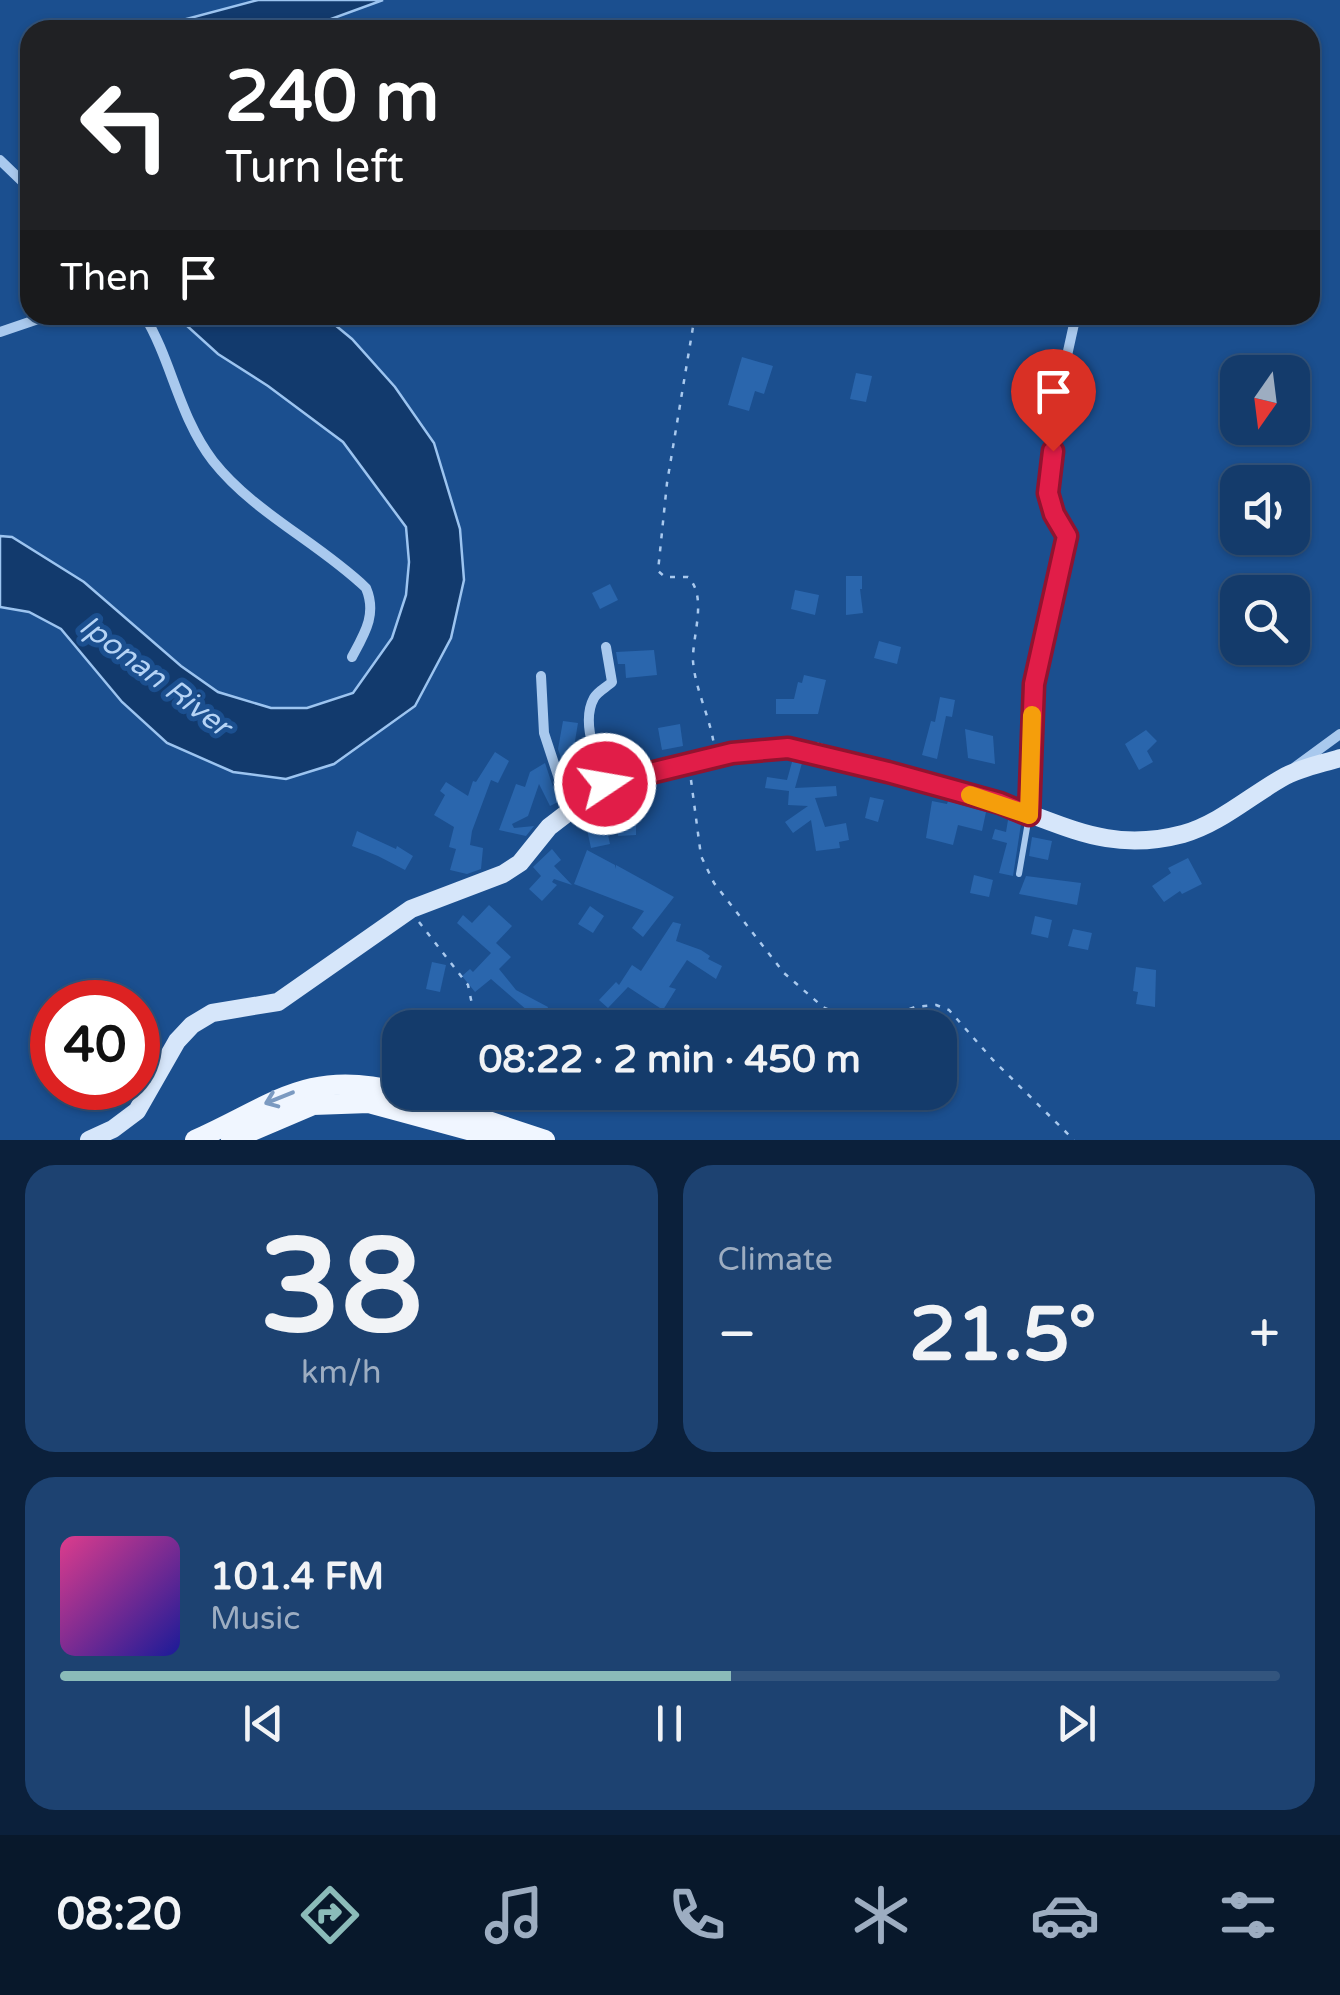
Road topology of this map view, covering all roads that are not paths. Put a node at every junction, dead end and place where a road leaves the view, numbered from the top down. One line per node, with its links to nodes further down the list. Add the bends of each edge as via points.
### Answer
1 (0, 160): 2 (street)
2 (20, 179)
3 (150, 325): 6 (street, via 194,434 211,458 246,495 366,588 371,614)
4 (1074, 325): 13 (street, via 1048,486 1067,536 1034,684)
5 (606, 647): 11 (street, via 612,682 596,695 590,732)
6 (352, 656)
7 (541, 676): 12 (street, via 544,733)
8 (1340, 734): 10 (street)
9 (1340, 758): 10 (street)
10 (1287, 774): 13 (street, via 1207,825 1153,839 1096,837)
11 (605, 784): 12 (street); 13 (street, via 758,748 814,751)
12 (570, 809): 17 (street, via 504,874 410,910 278,1002 212,1012 192,1025 137,1110)
13 (1029, 815): 14 (lane)
14 (1018, 874)
15 (382, 1088): 18 (main road, one-way to 18, via 312,1086)
16 (454, 1110): 21 (main road)
17 (89, 1140)
18 (195, 1140)
19 (232, 1140): 20 (main road, via 313,1105 369,1103)
20 (505, 1140)
21 (544, 1140)

